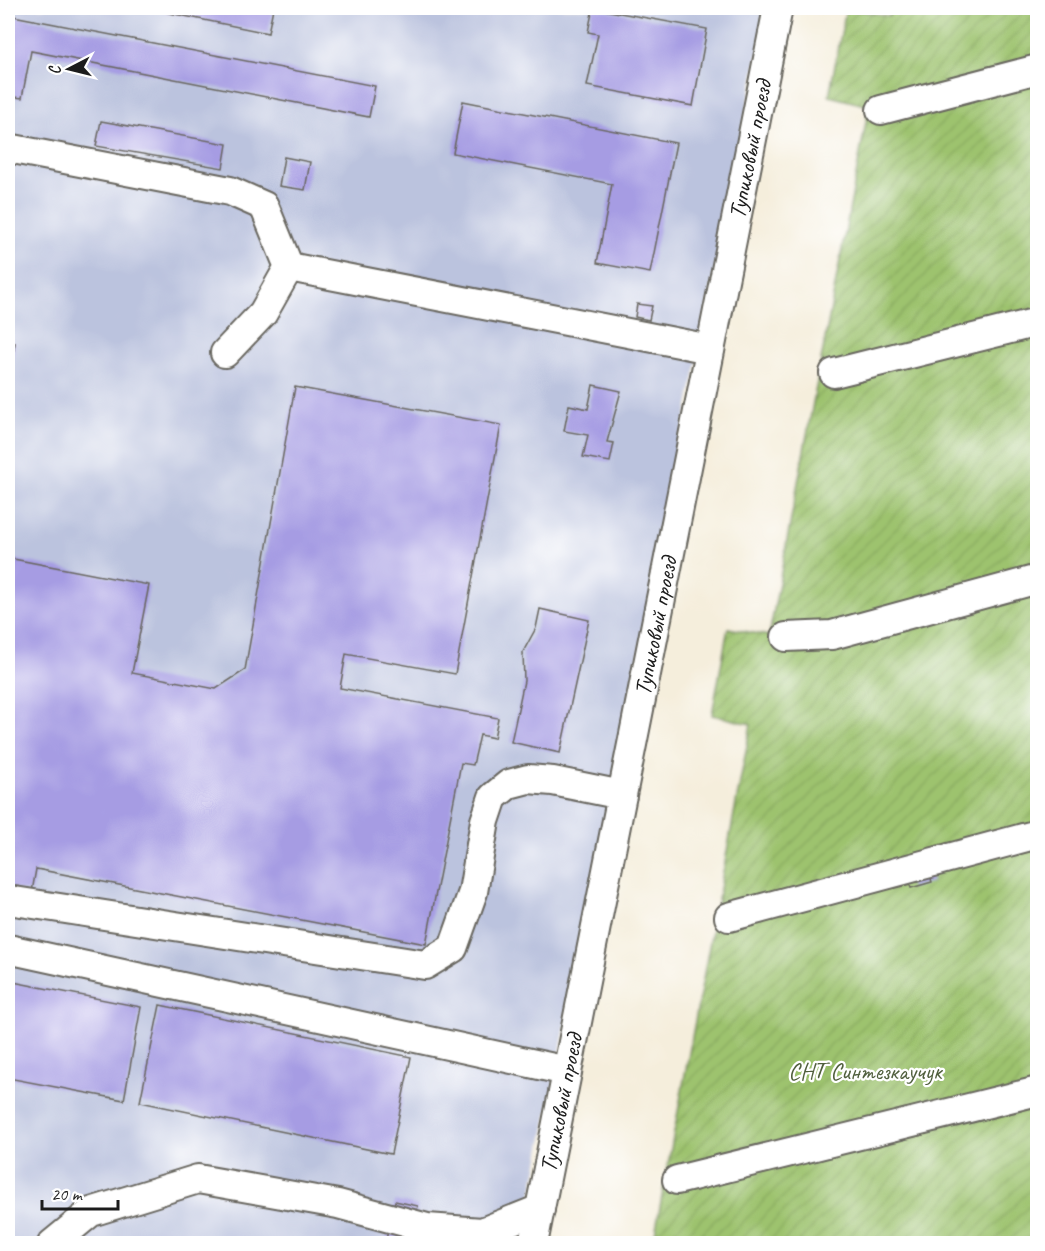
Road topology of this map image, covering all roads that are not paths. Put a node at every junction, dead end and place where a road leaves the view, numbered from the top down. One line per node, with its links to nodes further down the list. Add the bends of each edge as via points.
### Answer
1 (778, 8): 7 (street, Тупиковый проезд)
2 (1038, 69): 3 (street)
3 (881, 110)
4 (8, 148): 5 (street, via 230,191 264,206)
5 (289, 267): 7 (street); 8 (street, via 263,313)
6 (1038, 322): 9 (street)
7 (710, 349): 12 (street, Тупиковый проезд)
8 (225, 353)
9 (834, 373)
10 (1038, 579): 11 (street, via 832,635)
11 (786, 637)
12 (622, 795): 14 (street, via 528,779 509,784 493,797 473,892 453,948 425,965); 17 (street, Тупиковый проезд)
13 (1038, 834): 15 (street)
14 (8, 900)
15 (729, 917)
16 (8, 949): 17 (street)
17 (567, 1071): 20 (street, Тупиковый проезд)
18 (1038, 1091): 19 (street)
19 (677, 1180)
20 (540, 1209): 21 (street, via 482,1232 427,1228 338,1204 198,1179 91,1212); 22 (street, Тупиковый проезд)
21 (52, 1244)
22 (533, 1244)

